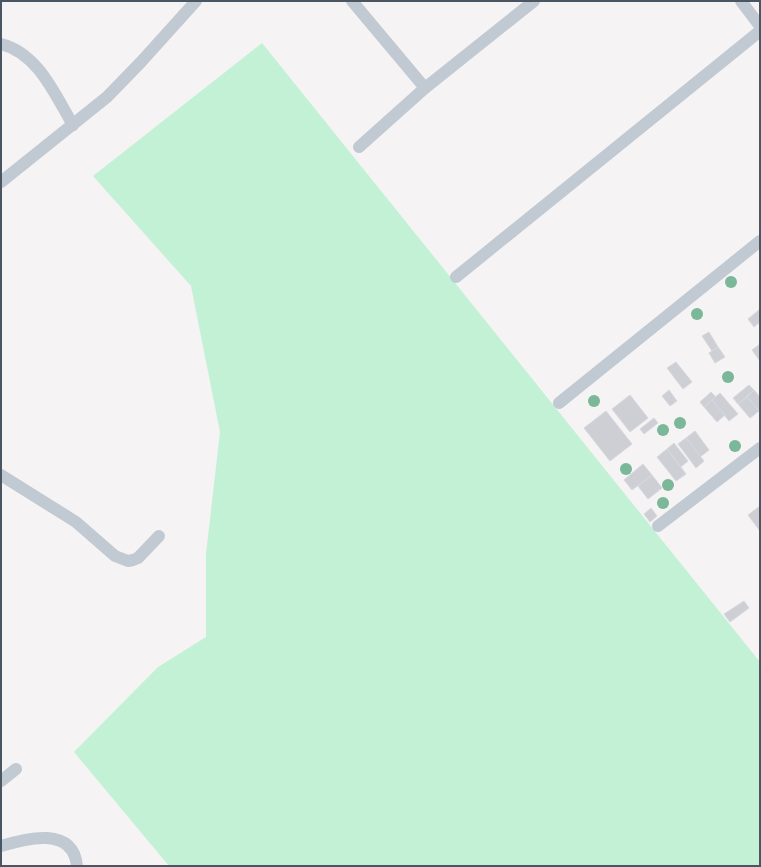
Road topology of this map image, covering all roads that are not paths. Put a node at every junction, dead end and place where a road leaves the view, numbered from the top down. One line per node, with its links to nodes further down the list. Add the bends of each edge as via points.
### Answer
1 (196, 1): 9 (street, via 107,97)
2 (352, 1): 8 (street)
3 (534, 1): 8 (street)
4 (741, 1): 5 (street)
5 (760, 26)
6 (760, 31): 13 (street)
7 (1, 44): 9 (street, via 12,47 30,60 44,77)
8 (425, 88): 10 (street)
9 (73, 124): 11 (street)
10 (359, 147)
11 (1, 182)
12 (760, 241): 14 (street)
13 (456, 277)
14 (559, 404)
15 (760, 448): 17 (street)
16 (1, 475): 18 (street, via 76,522 115,556 128,561 138,558)
17 (658, 526)
18 (159, 536)
19 (16, 769): 20 (street)
20 (1, 781)
21 (1, 846): 22 (street, via 26,839 48,838 66,842 72,849)
22 (77, 866)

